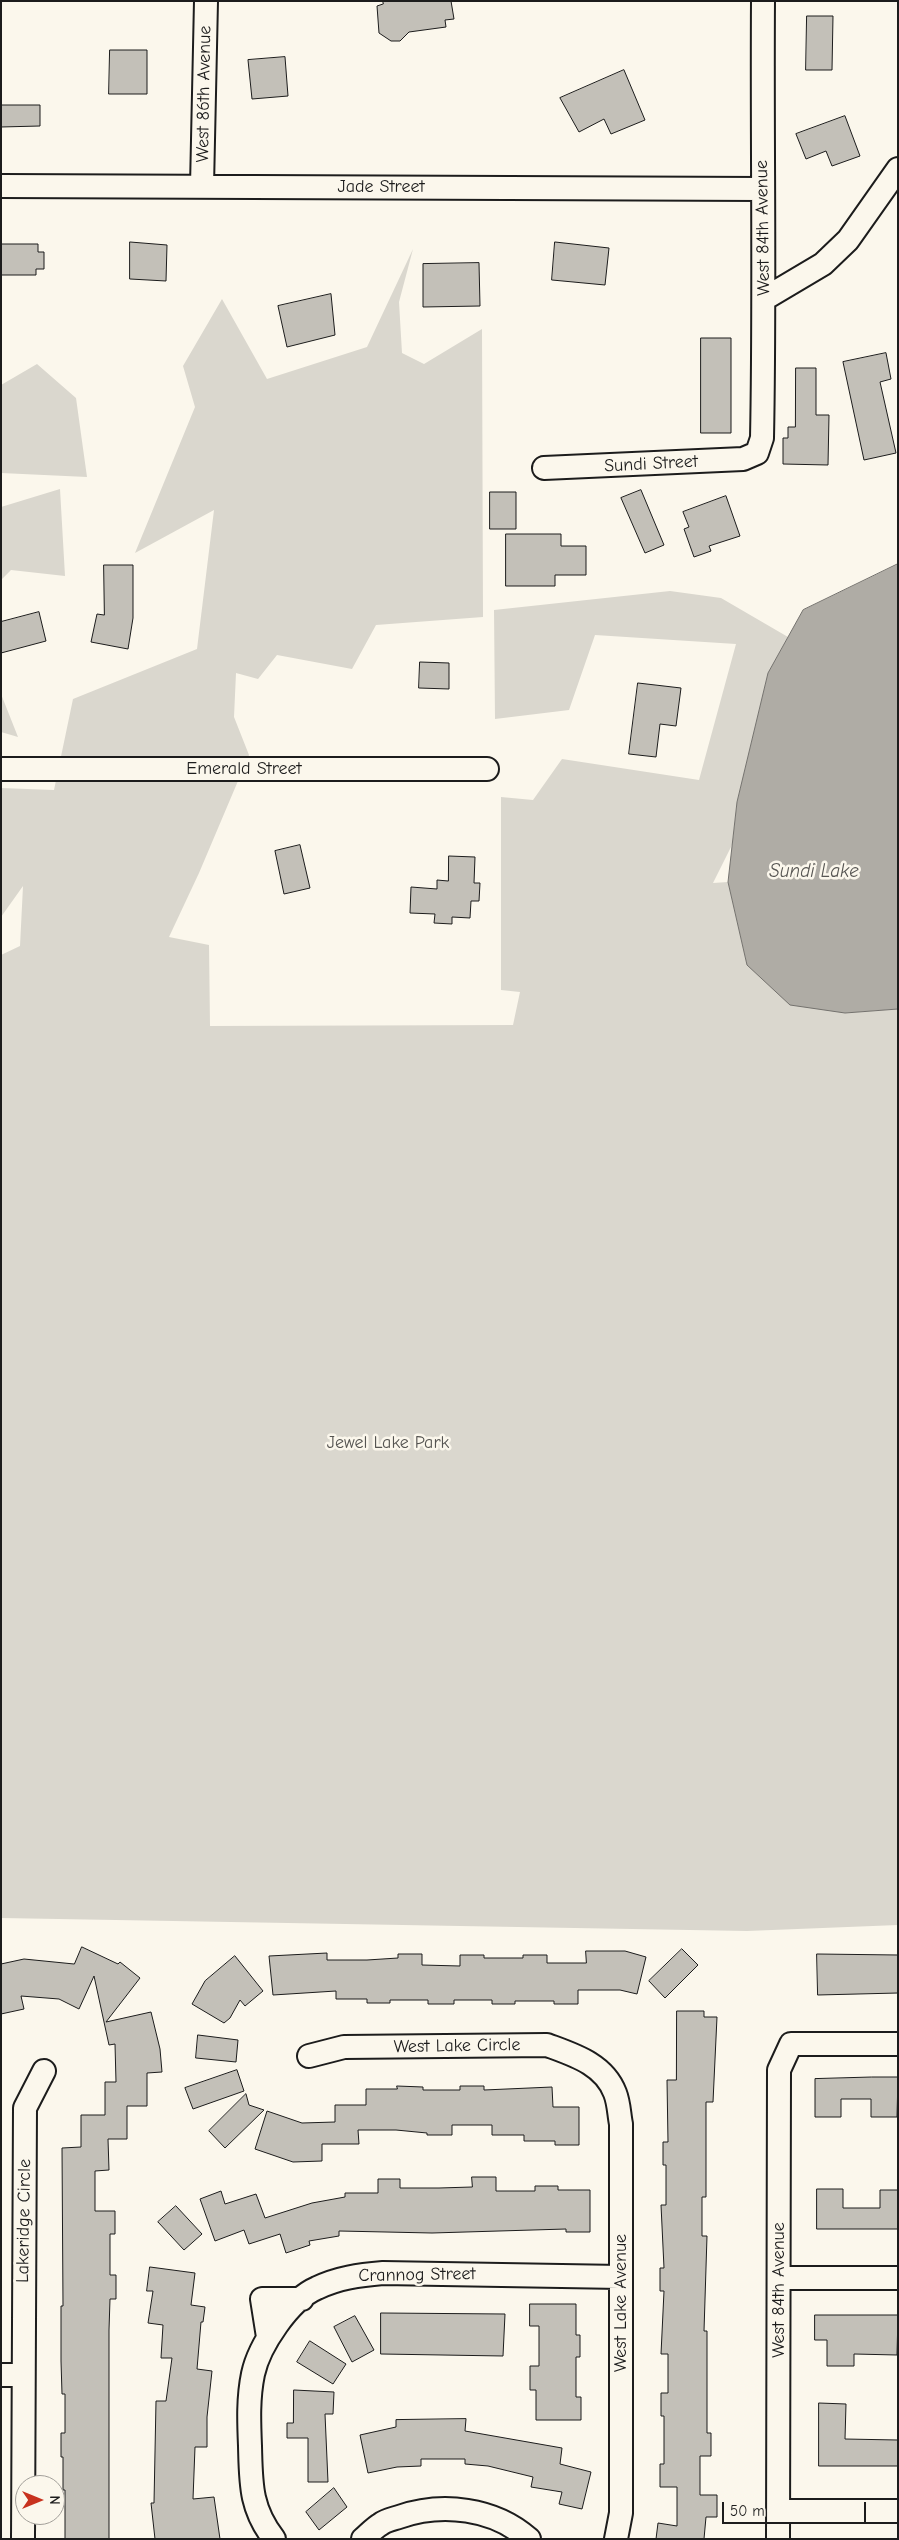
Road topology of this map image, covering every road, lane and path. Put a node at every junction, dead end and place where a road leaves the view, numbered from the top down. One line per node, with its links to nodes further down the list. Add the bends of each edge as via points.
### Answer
1 (206, 1): 5 (street, West 86th Avenue)
2 (763, 1): 6 (street, West 84th Avenue)
3 (898, 169): 7 (street, via 848,240 823,264)
4 (1, 186): 5 (street, Jade Street)
5 (202, 186): 6 (street, Jade Street)
6 (762, 189): 7 (street, West 84th Avenue)
7 (764, 299): 8 (street, West 84th Avenue, via 762,438)
8 (757, 453): 9 (street, Sundi Street, via 743,459)
9 (544, 468)
10 (1, 768): 11 (street, Emerald Street)
11 (487, 768)
12 (898, 2044): 17 (street, West 84th Avenue, via 791,2044 779,2070)
13 (309, 2056): 14 (street, West Lake Circle, via 344,2047 548,2045)
14 (601, 2070): 16 (street, West Lake Avenue, via 615,2093 621,2124)
15 (44, 2071): 19 (street, Lakeridge Circle, via 25,2108)
16 (621, 2277): 23 (street, Crannog Street, via 383,2273 347,2277 314,2288 289,2310 268,2337 253,2373 248,2407 251,2493 263,2525); 26 (street, West Lake Avenue, via 621,2513)
17 (780, 2278): 18 (street); 20 (street, West 84th Avenue)
18 (898, 2278)
19 (12, 2375): 22 (street, Lakeridge Circle)
20 (778, 2511): 21 (street); 27 (street, West 84th Avenue)
21 (898, 2511)
22 (23, 2539)
23 (274, 2539)
24 (363, 2539): 25 (street, via 382,2523 413,2512 448,2508 488,2515 521,2531)
25 (529, 2539)
26 (616, 2539)
27 (778, 2539)

